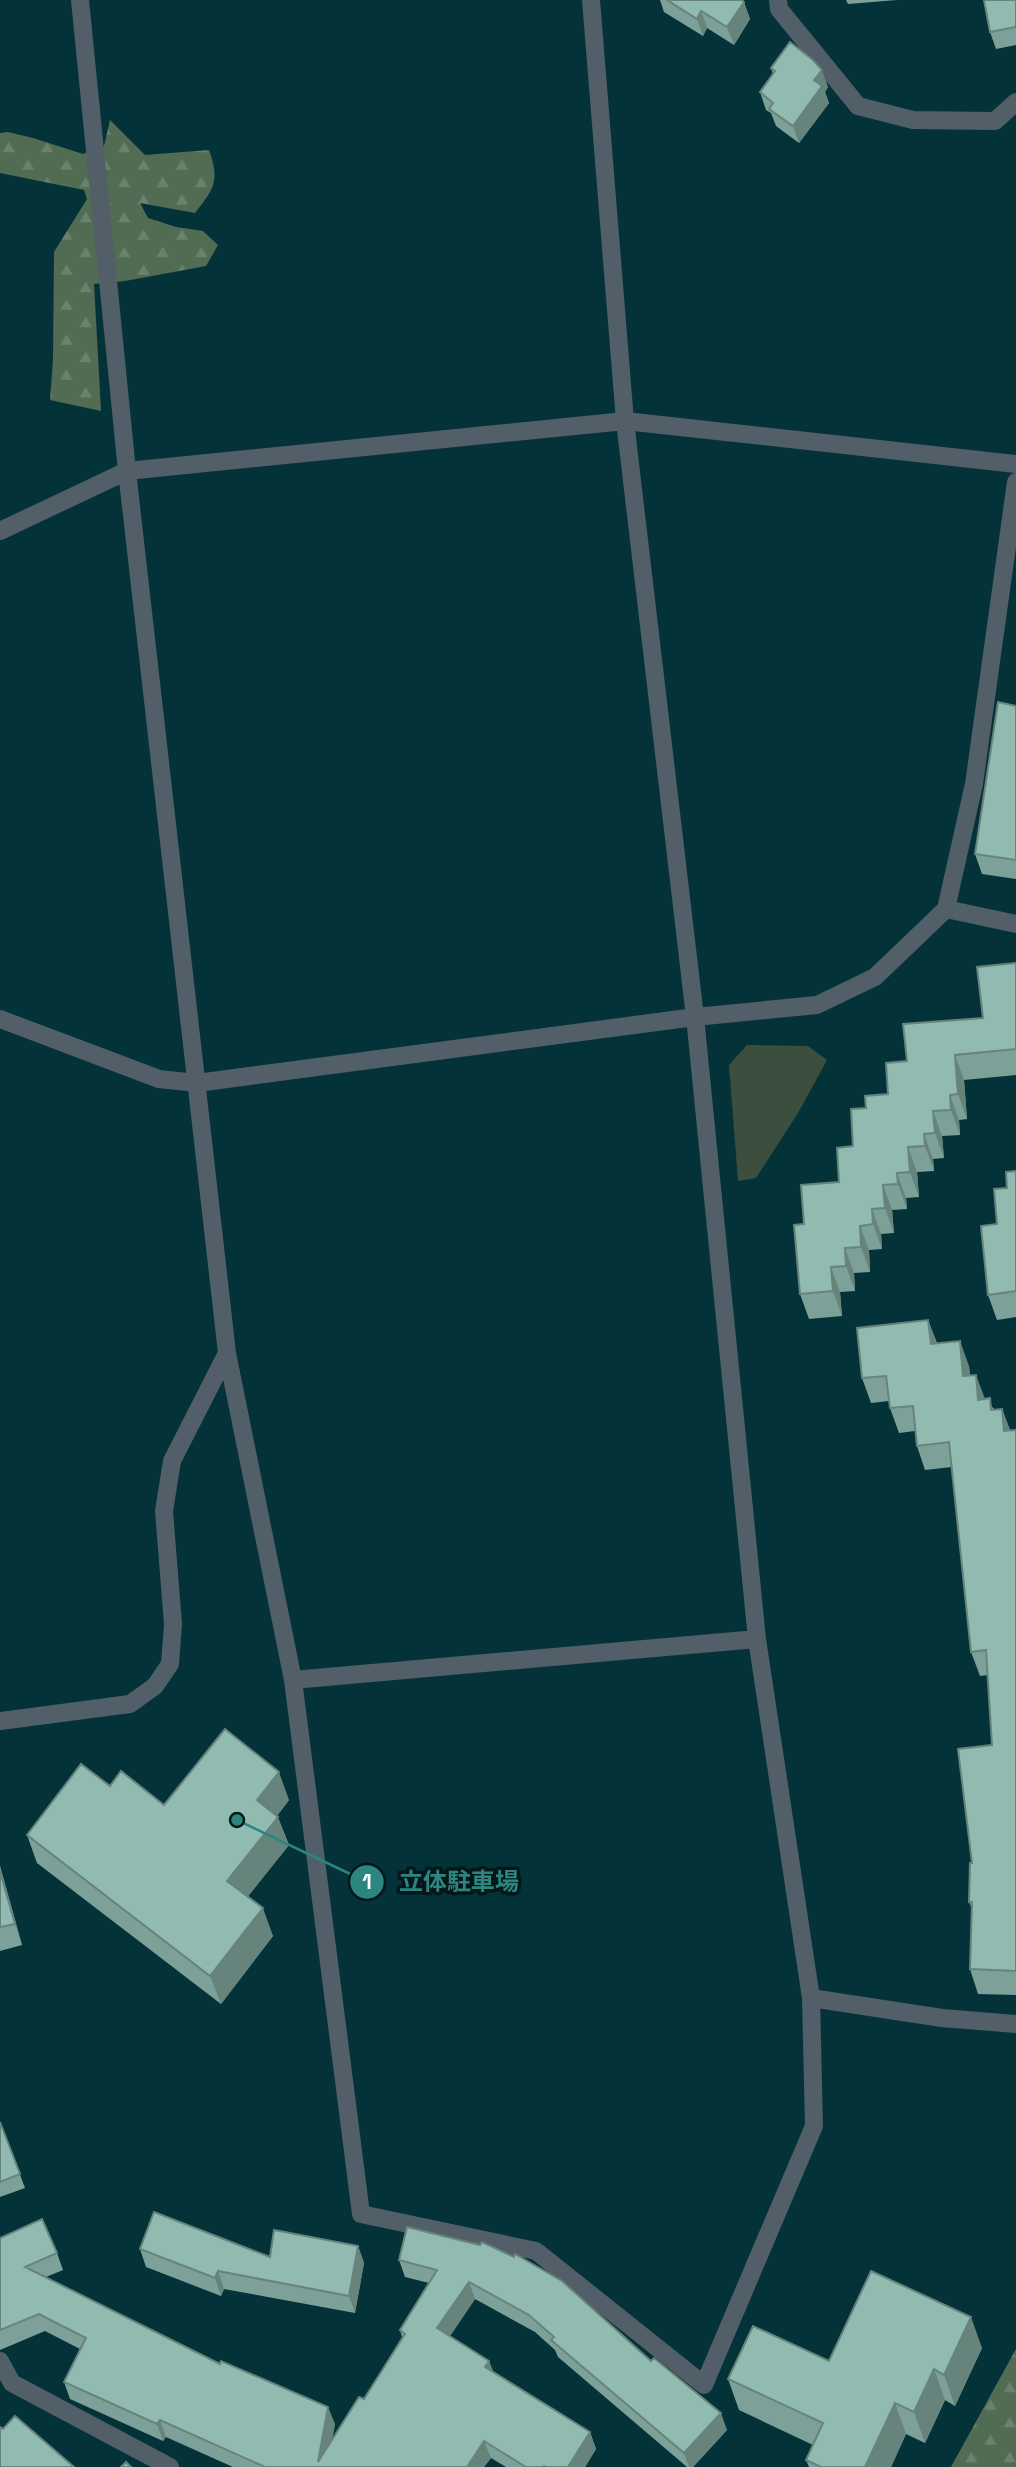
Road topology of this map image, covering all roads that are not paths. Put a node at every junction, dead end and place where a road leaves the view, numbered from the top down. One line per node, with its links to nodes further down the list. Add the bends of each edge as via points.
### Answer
1 (80, 0): 7 (street)
2 (591, 0): 5 (street)
3 (778, 0): 4 (street, via 779,9 858,106 913,120 995,121)
4 (1016, 102)
5 (625, 421): 6 (street); 7 (street); 12 (street)
6 (1016, 464)
7 (127, 471): 9 (street); 14 (street)
8 (1016, 482): 10 (street, via 974,784)
9 (0, 531)
10 (946, 909): 11 (street); 12 (street, via 875,977 817,1005)
11 (1016, 923)
12 (695, 1017): 14 (street); 16 (street)
13 (0, 1019): 14 (street, via 159,1079)
14 (197, 1083): 15 (street)
15 (227, 1353): 17 (street); 18 (street, via 172,1461 164,1511 173,1624 170,1664 155,1686 130,1704)
16 (757, 1639): 17 (street); 19 (street)
17 (293, 1680): 19 (street, via 361,2214 536,2251 704,2385 814,2126)
18 (0, 1721)
19 (811, 1998): 20 (street)
20 (1016, 2024)
21 (0, 2361): 22 (street, via 12,2383)
22 (170, 2467)

